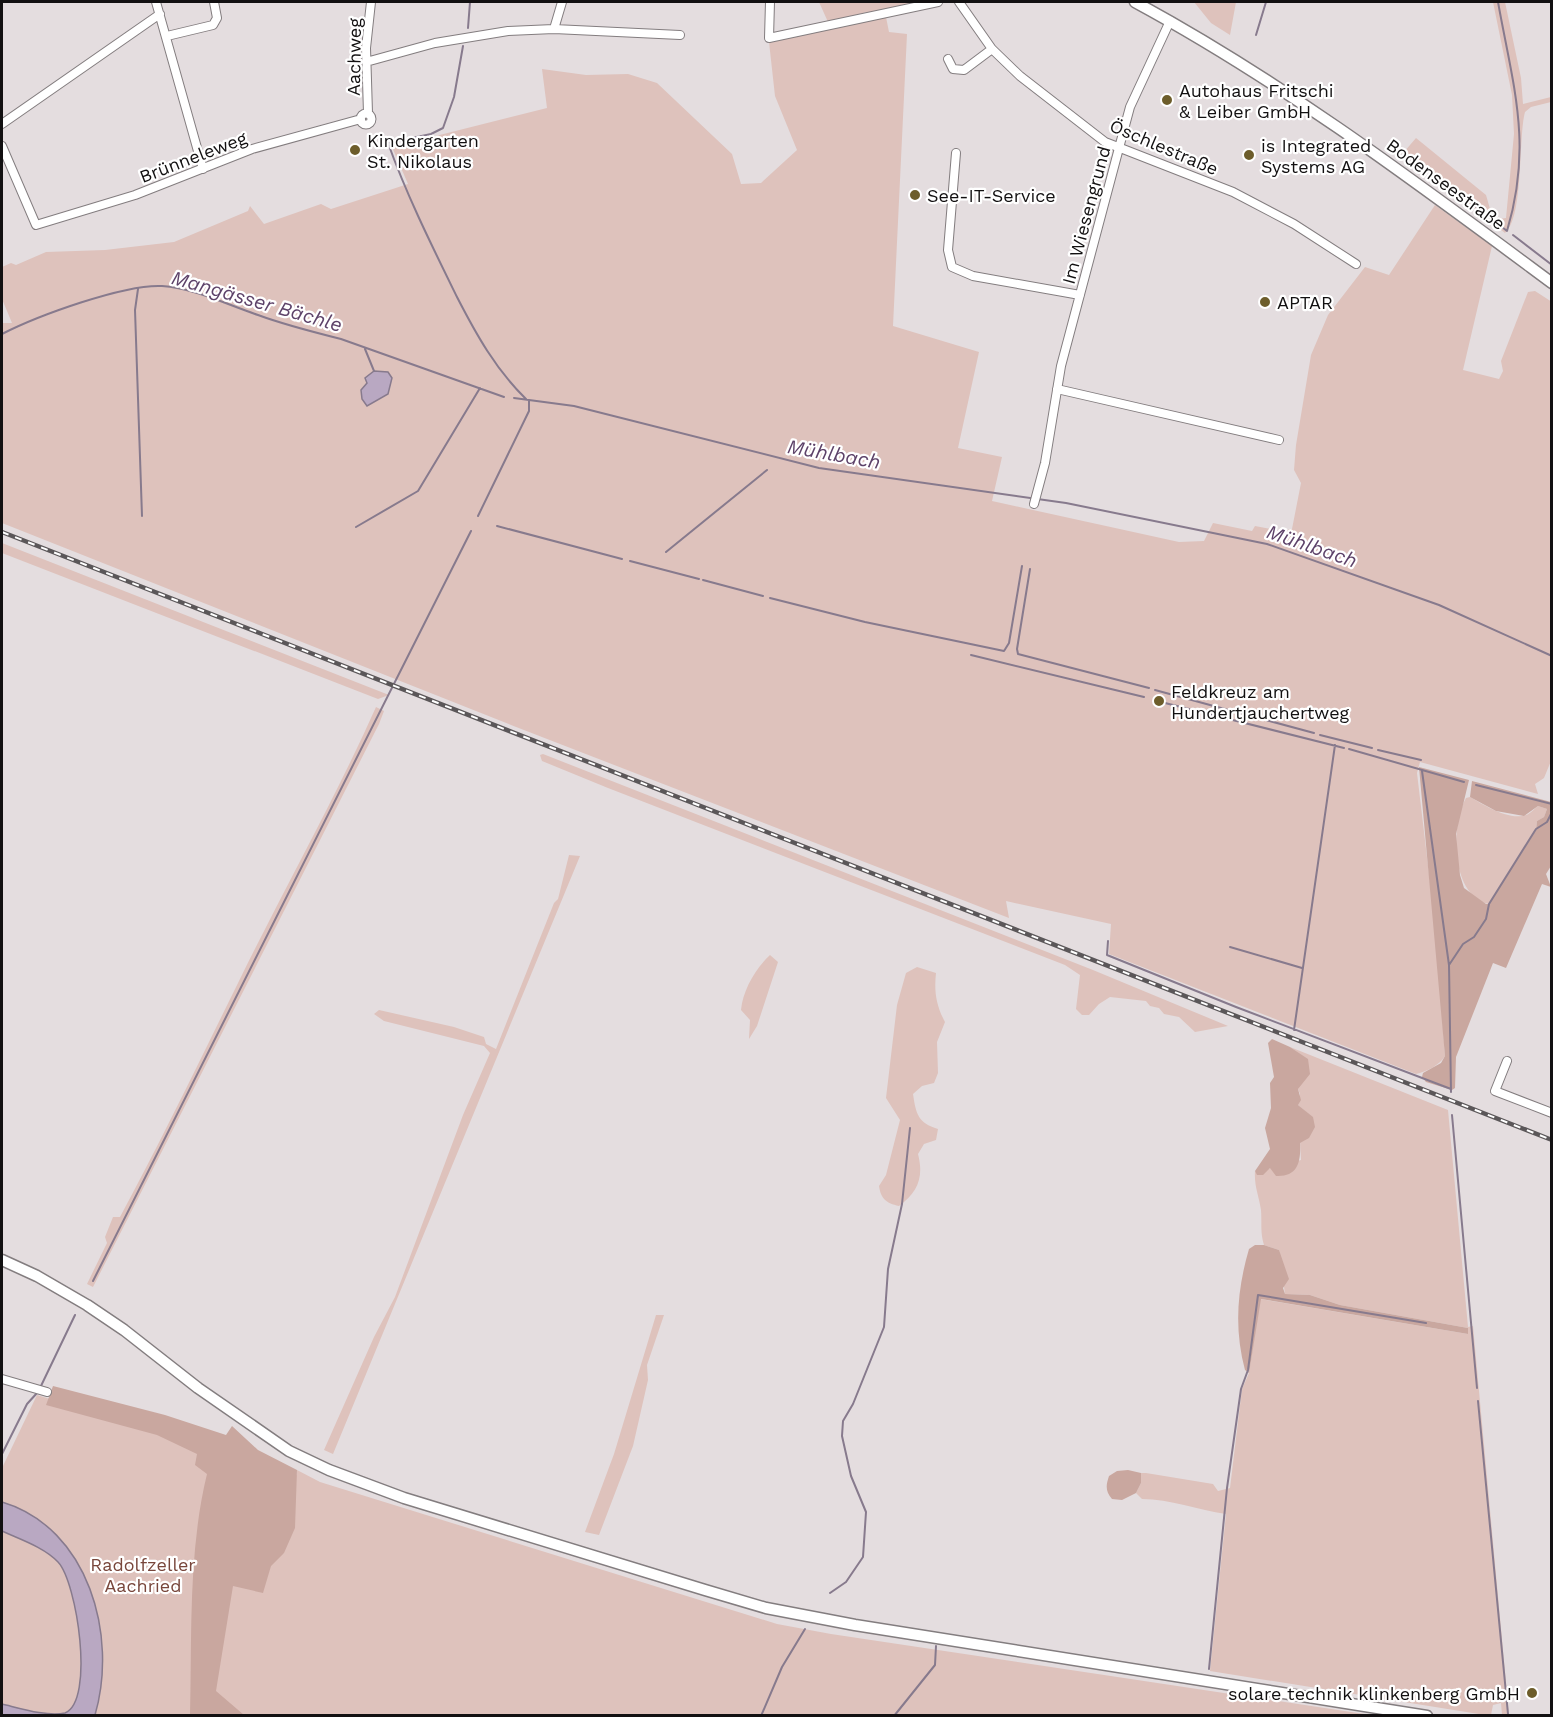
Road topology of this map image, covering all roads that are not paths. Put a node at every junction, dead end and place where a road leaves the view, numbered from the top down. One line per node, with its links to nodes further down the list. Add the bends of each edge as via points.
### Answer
1 (156, 2): 9 (street)
2 (214, 2): 13 (street, via 217,18 213,25)
3 (371, 2): 16 (street, Aachweg)
4 (562, 2): 11 (street)
5 (770, 2): 6 (street, via 769,38)
6 (938, 2)
7 (959, 2): 14 (street, Öschlestraße)
8 (1135, 2): 10 (main road, Bodenseestraße)
9 (160, 14): 13 (street); 18 (street)
10 (1170, 21): 20 (street, Im Wiesengrund, via 1130,107); 24 (main road, Bodenseestraße, via 1371,149)
11 (554, 29): 12 (street); 16 (street, via 474,35)
12 (680, 35)
13 (167, 36): 22 (street)
14 (992, 49): 15 (street, via 964,70 953,69); 20 (street, Öschlestraße, via 1050,102)
15 (948, 59)
16 (366, 62): 17 (street, Aachweg)
17 (364, 116): 22 (street, Brünneleweg, via 252,149)
18 (2, 124)
19 (2, 146): 22 (street, Brünneleweg, via 36,225 135,195)
20 (1119, 148): 23 (street, Öschlestraße, via 1233,192 1294,224); 25 (street, Im Wiesengrund)
21 (956, 153): 25 (street, via 948,250 952,267 973,276)
22 (203, 169)
23 (1356, 264)
24 (1551, 283)
25 (1080, 296): 26 (street, Im Wiesengrund)
26 (1057, 389): 27 (street); 28 (street, Im Wiesengrund)
27 (1279, 440)
28 (1035, 500)
29 (1507, 1061): 30 (street, via 1495,1091)
30 (1551, 1113)
31 (2, 1260): 34 (main road, via 87,1305 289,1451 404,1498 766,1608)
32 (2, 1379): 33 (street)
33 (46, 1391)
34 (1427, 1716)

